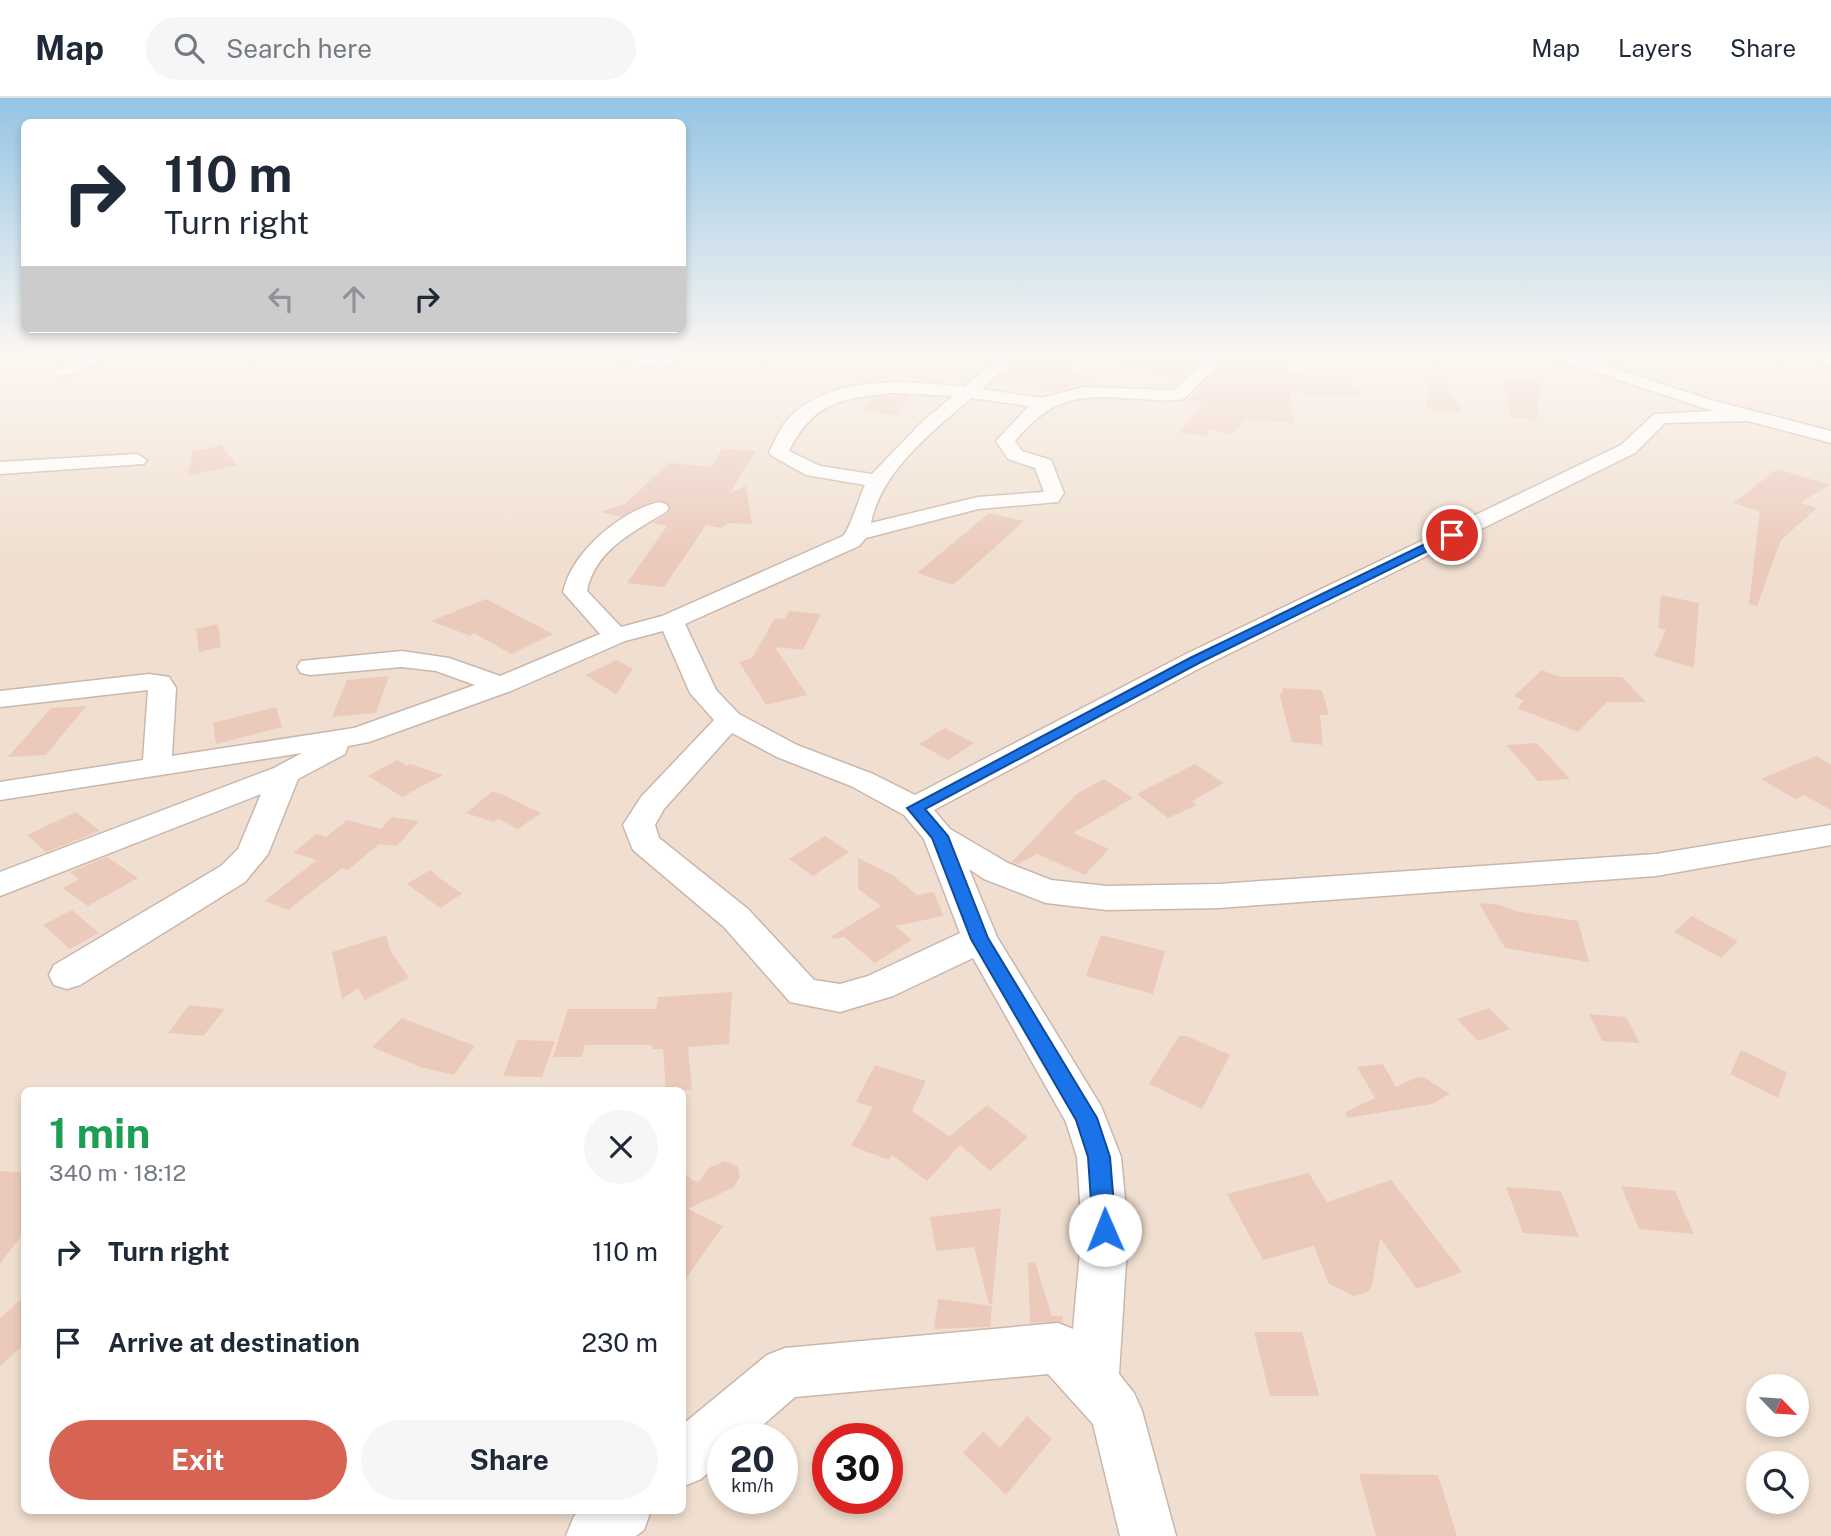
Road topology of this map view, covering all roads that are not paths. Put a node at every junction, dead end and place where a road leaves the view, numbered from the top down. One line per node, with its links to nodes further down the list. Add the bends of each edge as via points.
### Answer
1 (792, 424): 9 (street, via 779,452 791,463)
2 (930, 424): 9 (street)
3 (1016, 424): 11 (street, via 1004,441 1015,455 1044,464 1054,494 1051,498 978,503)
4 (1654, 424): 22 (street, via 1628,449 1195,660)
5 (1779, 424): 6 (street)
6 (1831, 437)
7 (137, 460): 8 (street)
8 (0, 468)
9 (877, 481): 11 (street)
10 (659, 508): 13 (street, via 620,530 575,578 575,592)
11 (858, 533): 12 (street, via 839,548)
12 (671, 621): 13 (street); 17 (street, via 704,693)
13 (616, 636): 15 (street)
14 (310, 667): 15 (street, via 402,659 440,664)
15 (501, 685): 18 (street)
16 (0, 699): 19 (street, via 159,683)
17 (729, 720): 22 (street); 26 (street, via 652,804 639,824 644,843 736,918 803,992 840,998 880,986)
18 (359, 736): 19 (street); 20 (street)
19 (157, 766): 21 (street)
20 (285, 774): 25 (street); 27 (street, via 252,854 233,874)
21 (0, 791)
22 (915, 808): 24 (street)
23 (1831, 835): 24 (street, via 1656,864 1219,896 1107,898 1046,891 996,871)
24 (939, 836): 26 (street)
25 (0, 885)
26 (980, 939): 28 (street, via 1086,1118 1099,1157 1105,1230)
27 (67, 975)
28 (1093, 1383): 29 (street, via 1058,1349 785,1373); 32 (street, via 1116,1411)
29 (686, 1457)
30 (619, 1514): 31 (street)
31 (594, 1536)
32 (1148, 1536)

